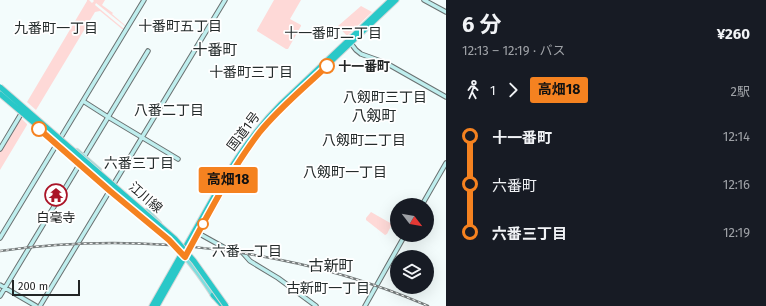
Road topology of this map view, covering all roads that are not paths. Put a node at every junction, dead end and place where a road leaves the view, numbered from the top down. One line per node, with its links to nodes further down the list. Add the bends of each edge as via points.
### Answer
1 (144, 0): 13 (street)
2 (225, 0): 19 (street)
3 (391, 0): 7 (highway, 国道1号)
4 (396, 0): 7 (highway, 国道1号)
5 (424, 0): 6 (street)
6 (446, 12)
7 (349, 42): 12 (street, via 361,54 387,64); 30 (highway, 国道1号, via 260,132); 33 (highway, 国道1号, via 275,110 254,134 229,171)
8 (148, 51): 15 (street)
9 (0, 86): 16 (main road, 江川線); 44 (highway, bridge, via 175,238)
10 (0, 90): 16 (highway, bridge)
11 (0, 95): 14 (main road, 江川線); 17 (highway, bridge)
12 (446, 97)
13 (83, 101): 15 (street); 18 (street)
14 (21, 114): 20 (main road, 江川線); 21 (street)
15 (108, 117): 19 (street); 22 (street)
16 (41, 121): 18 (main road, 江川線)
17 (33, 123): 29 (highway, bridge, via 42,127 146,217); 43 (highway, bridge, via 172,241 192,262)
18 (61, 137): 20 (street); 22 (main road, 江川線)
19 (142, 137): 23 (street); 26 (street)
20 (57, 144): 25 (main road, 江川線); 31 (street)
21 (0, 148)
22 (84, 157): 25 (street); 26 (main road, 江川線)
23 (178, 159)
24 (446, 163): 28 (street)
25 (80, 164): 27 (main road, 江川線); 36 (street)
26 (114, 183): 27 (street); 33 (main road, 江川線)
27 (110, 191): 29 (main road, 江川線); 40 (street)
28 (426, 198)
29 (158, 232): 34 (main road, 江川線)
30 (198, 233): 33 (highway, 国道1号); 45 (street, via 225,248 242,252 250,261)
31 (0, 238)
32 (401, 242): 46 (street)
33 (186, 249): 34 (highway, 国道1号); 44 (main road, 江川線)
34 (183, 255): 37 (main road, 江川線); 41 (highway, 国道1号); 42 (highway, 国道1号)
35 (0, 284): 36 (street)
36 (5, 288): 38 (street); 39 (street)
37 (213, 295): 43 (highway)
38 (0, 296)
39 (36, 306)
40 (40, 306)
41 (152, 306)
42 (157, 306)
43 (222, 306)
44 (227, 306)
45 (316, 306)
46 (365, 306)

